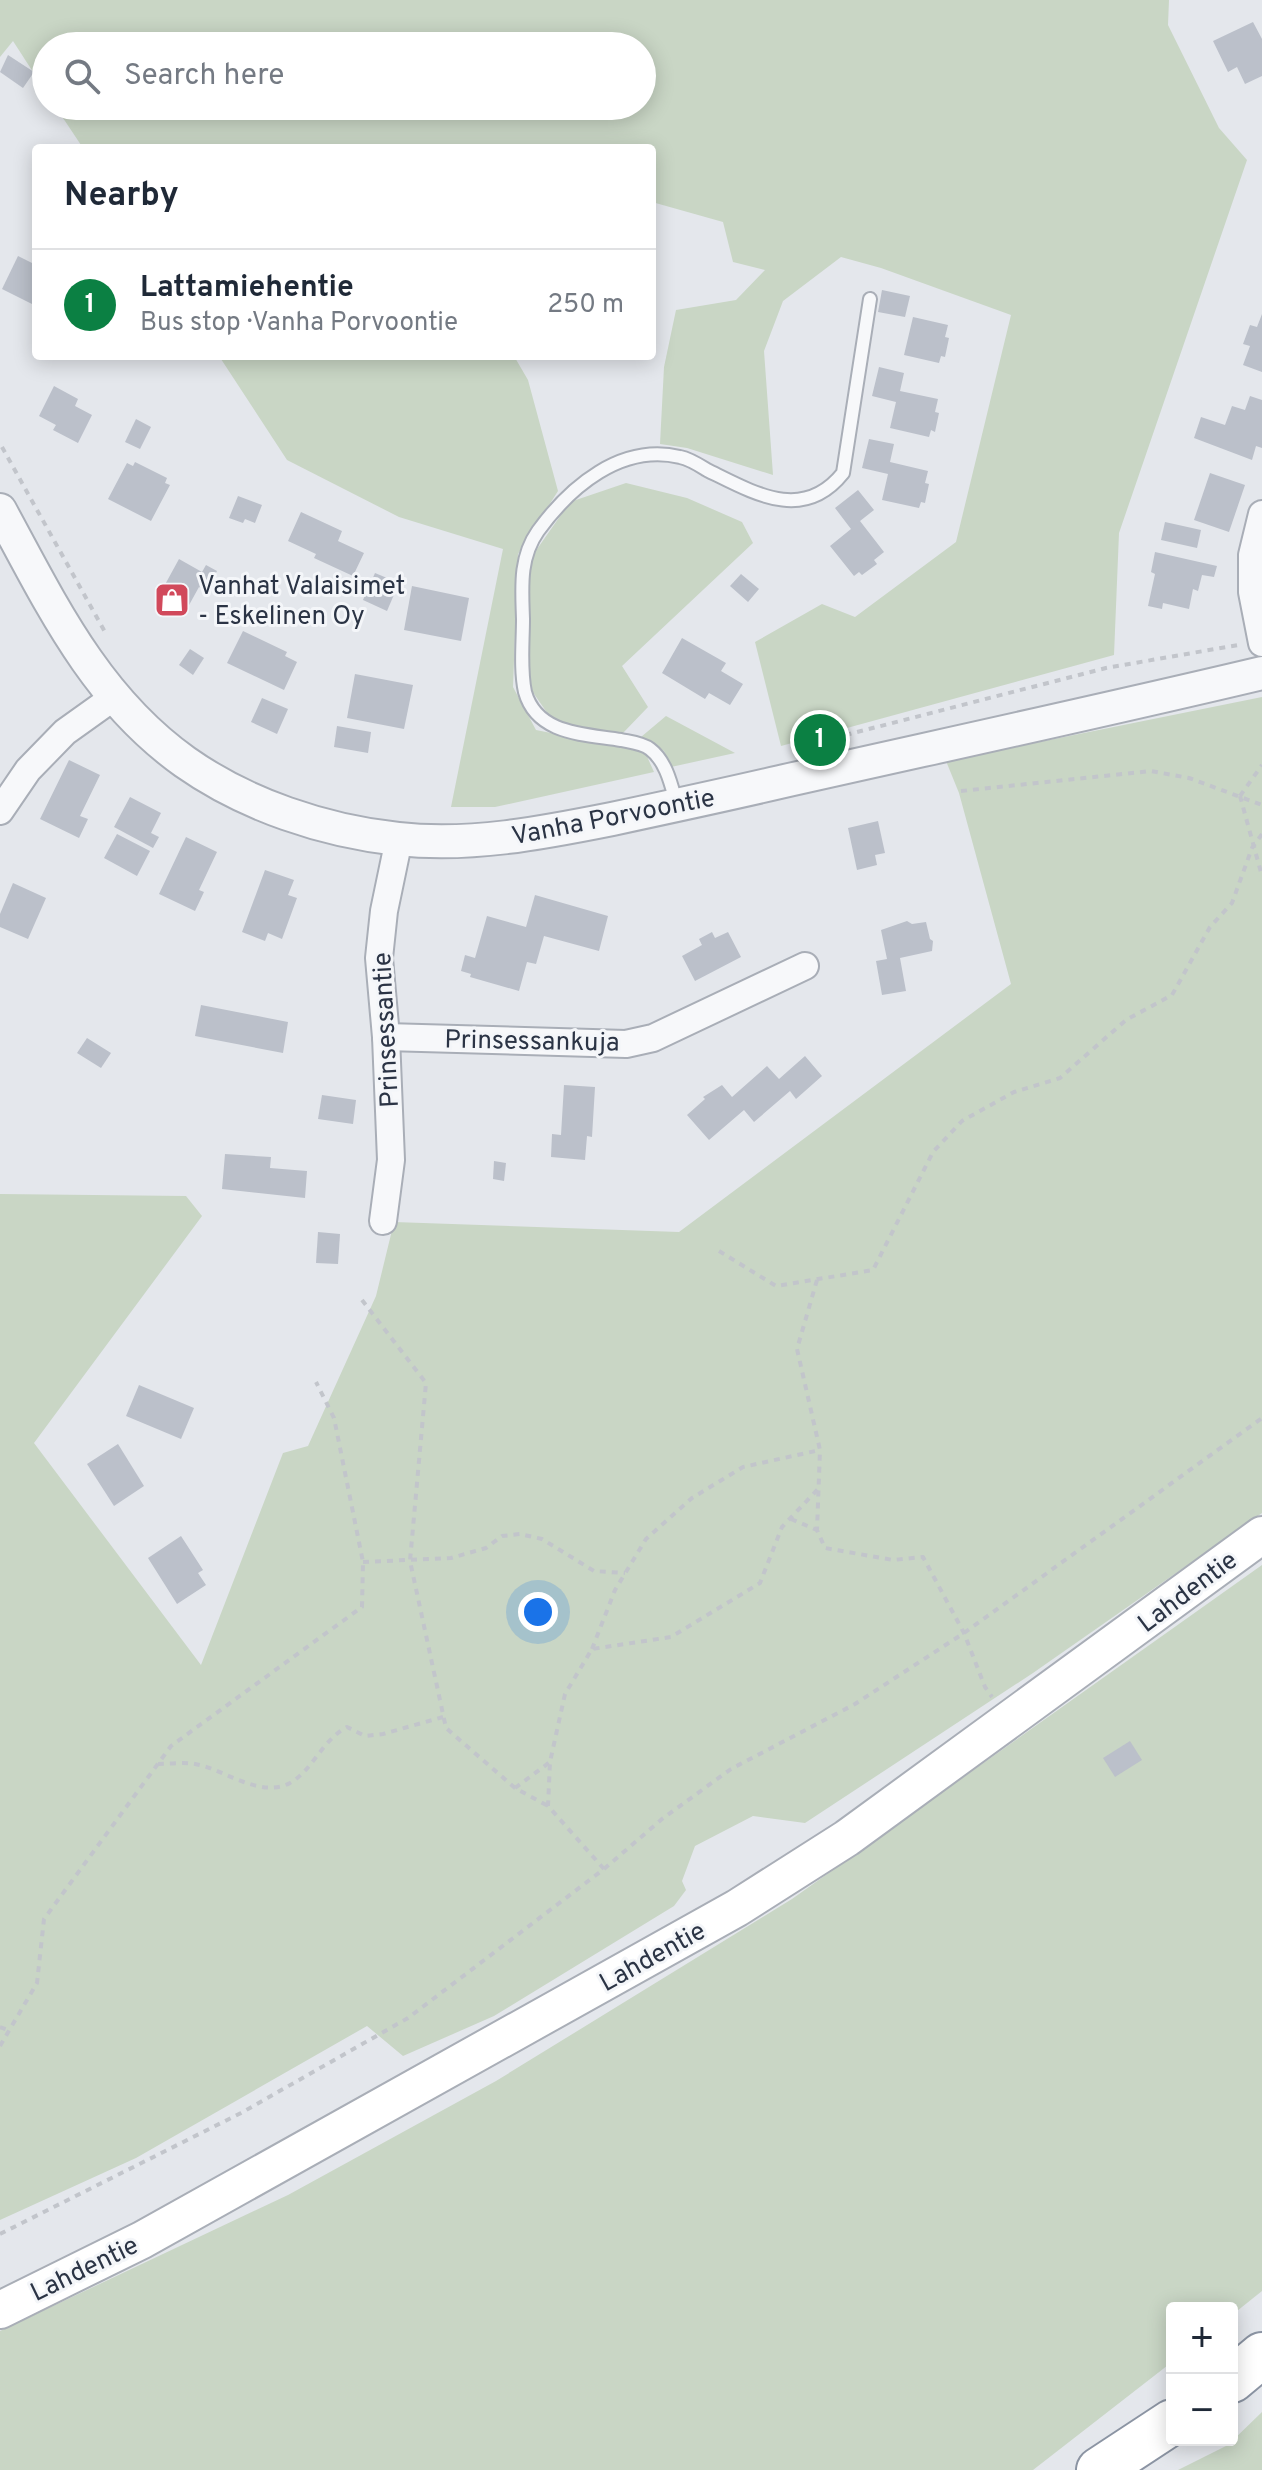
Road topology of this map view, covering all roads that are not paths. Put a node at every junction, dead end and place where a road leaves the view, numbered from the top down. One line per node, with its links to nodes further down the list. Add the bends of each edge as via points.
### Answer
1 (870, 299): 7 (lane, via 843,473 831,487 801,501 781,499 749,490 683,457 640,456 583,481 538,532 525,559 525,690 537,715 559,729 648,747 670,779)
2 (0, 510): 6 (street, Vanha Porvoontie, via 81,655)
3 (1262, 514): 4 (street, via 1252,555)
4 (1256, 643)
5 (1262, 673): 7 (street, Vanha Porvoontie)
6 (114, 697): 8 (street, via 65,732 28,770); 9 (street, Vanha Porvoontie, via 147,731 230,789 338,830)
7 (677, 805): 9 (street, Vanha Porvoontie, via 530,836)
8 (0, 811)
9 (399, 839): 11 (street, Prinsessantie, via 379,958)
10 (805, 966): 11 (street, Prinsessankuja, via 653,1038 626,1044)
11 (386, 1037): 12 (street, Prinsessantie, via 391,1160)
12 (383, 1221)
13 (1262, 1535): 14 (main road, Lahdentie, via 847,1838 737,1908 142,2240)
14 (0, 2310)
15 (1262, 2355): 16 (highway)
16 (1238, 2375)
17 (1166, 2426): 18 (highway)
18 (1099, 2470)

